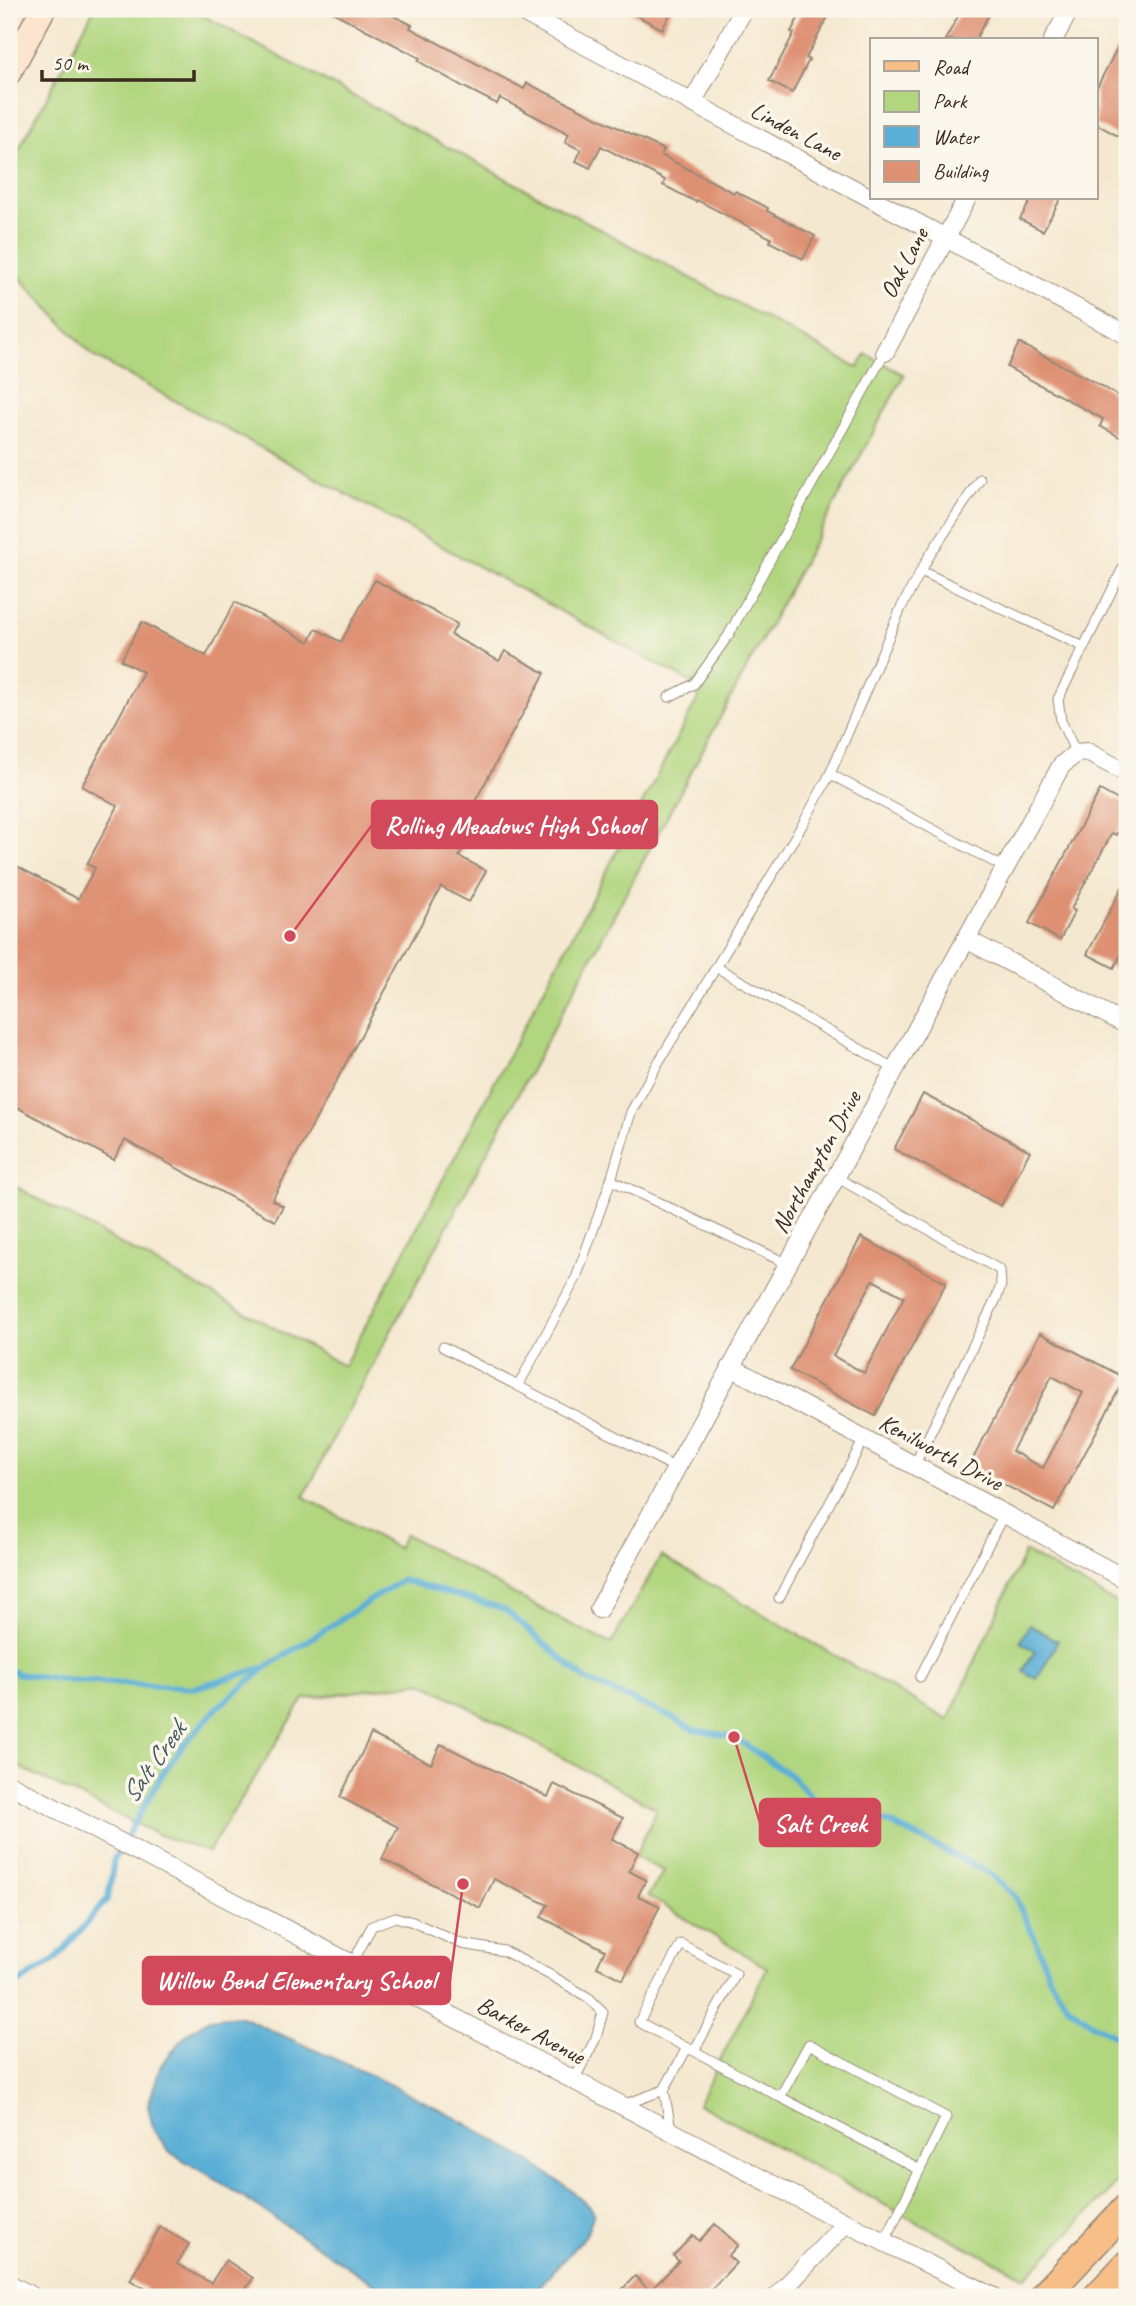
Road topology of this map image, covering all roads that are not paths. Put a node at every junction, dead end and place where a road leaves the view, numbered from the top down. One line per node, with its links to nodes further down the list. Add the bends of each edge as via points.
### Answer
1 (43, 9): 6 (street)
2 (517, 9): 7 (street, Linden Lane)
3 (744, 9): 7 (street)
4 (1070, 9): 5 (street)
5 (1053, 38)
6 (9, 72)
7 (692, 103): 8 (street, Linden Lane)
8 (870, 199)
9 (872, 200): 11 (street, Linden Lane)
10 (966, 200): 11 (street, Oak Lane)
11 (944, 239): 12 (street, Linden Lane); 13 (street, Oak Lane)
12 (1127, 335)
13 (885, 352): 18 (lane, via 728,636 694,684)
14 (980, 480): 16 (lane)
15 (1127, 561): 17 (lane)
16 (921, 571): 17 (lane); 20 (lane)
17 (1084, 647): 19 (lane, via 1058,699 1061,722)
18 (669, 697)
19 (1081, 753): 21 (street); 22 (street, Northampton Drive, via 1061,766)
20 (830, 774): 22 (lane); 24 (lane)
21 (1127, 774)
22 (1005, 868): 23 (street, Northampton Drive)
23 (966, 939): 25 (street); 26 (street, Northampton Drive)
24 (716, 967): 26 (lane); 28 (lane, via 631,1112)
25 (1127, 1025)
26 (895, 1069): 27 (street, Northampton Drive)
27 (835, 1177): 29 (street, Northampton Drive); 34 (lane, via 1000,1270 997,1297)
28 (611, 1181): 29 (lane); 32 (lane, via 576,1278)
29 (788, 1264): 31 (street, Northampton Drive)
30 (443, 1347): 32 (lane)
31 (731, 1367): 33 (street, Kenilworth Drive); 35 (street, Northampton Drive)
32 (518, 1386): 35 (lane)
33 (864, 1439): 34 (street, Kenilworth Drive); 38 (lane)
34 (914, 1466): 36 (street, Kenilworth Drive)
35 (676, 1468): 39 (street, Northampton Drive)
36 (1004, 1514): 37 (street, Kenilworth Drive); 40 (lane)
37 (1127, 1580)
38 (779, 1598)
39 (599, 1609)
40 (920, 1677)
41 (9, 1783): 42 (street, Barker Avenue)
42 (352, 1964): 44 (street, Barker Avenue); 44 (lane, via 372,1926 395,1917 462,1944 504,1951 552,1976 603,2012 596,2038)
43 (691, 2049): 43 (lane, via 736,1974 681,1944 639,2022); 45 (lane); 46 (lane)
44 (574, 2080): 47 (street, Barker Avenue)
45 (664, 2090): 47 (lane); 48 (lane)
46 (780, 2097): 49 (lane); 49 (lane, via 809,2044 946,2117)
47 (621, 2105): 48 (street, Barker Avenue)
48 (671, 2132): 51 (street, Barker Avenue)
49 (920, 2170): 52 (lane)
50 (1127, 2208): 58 (main road)
51 (846, 2223): 52 (street, Barker Avenue); 56 (street)
52 (883, 2243): 57 (street, Barker Avenue)
53 (1127, 2265): 59 (main road)
54 (9, 2284): 55 (street)
55 (33, 2297)
56 (776, 2297)
57 (994, 2297)
58 (1043, 2297)
59 (1097, 2297)

